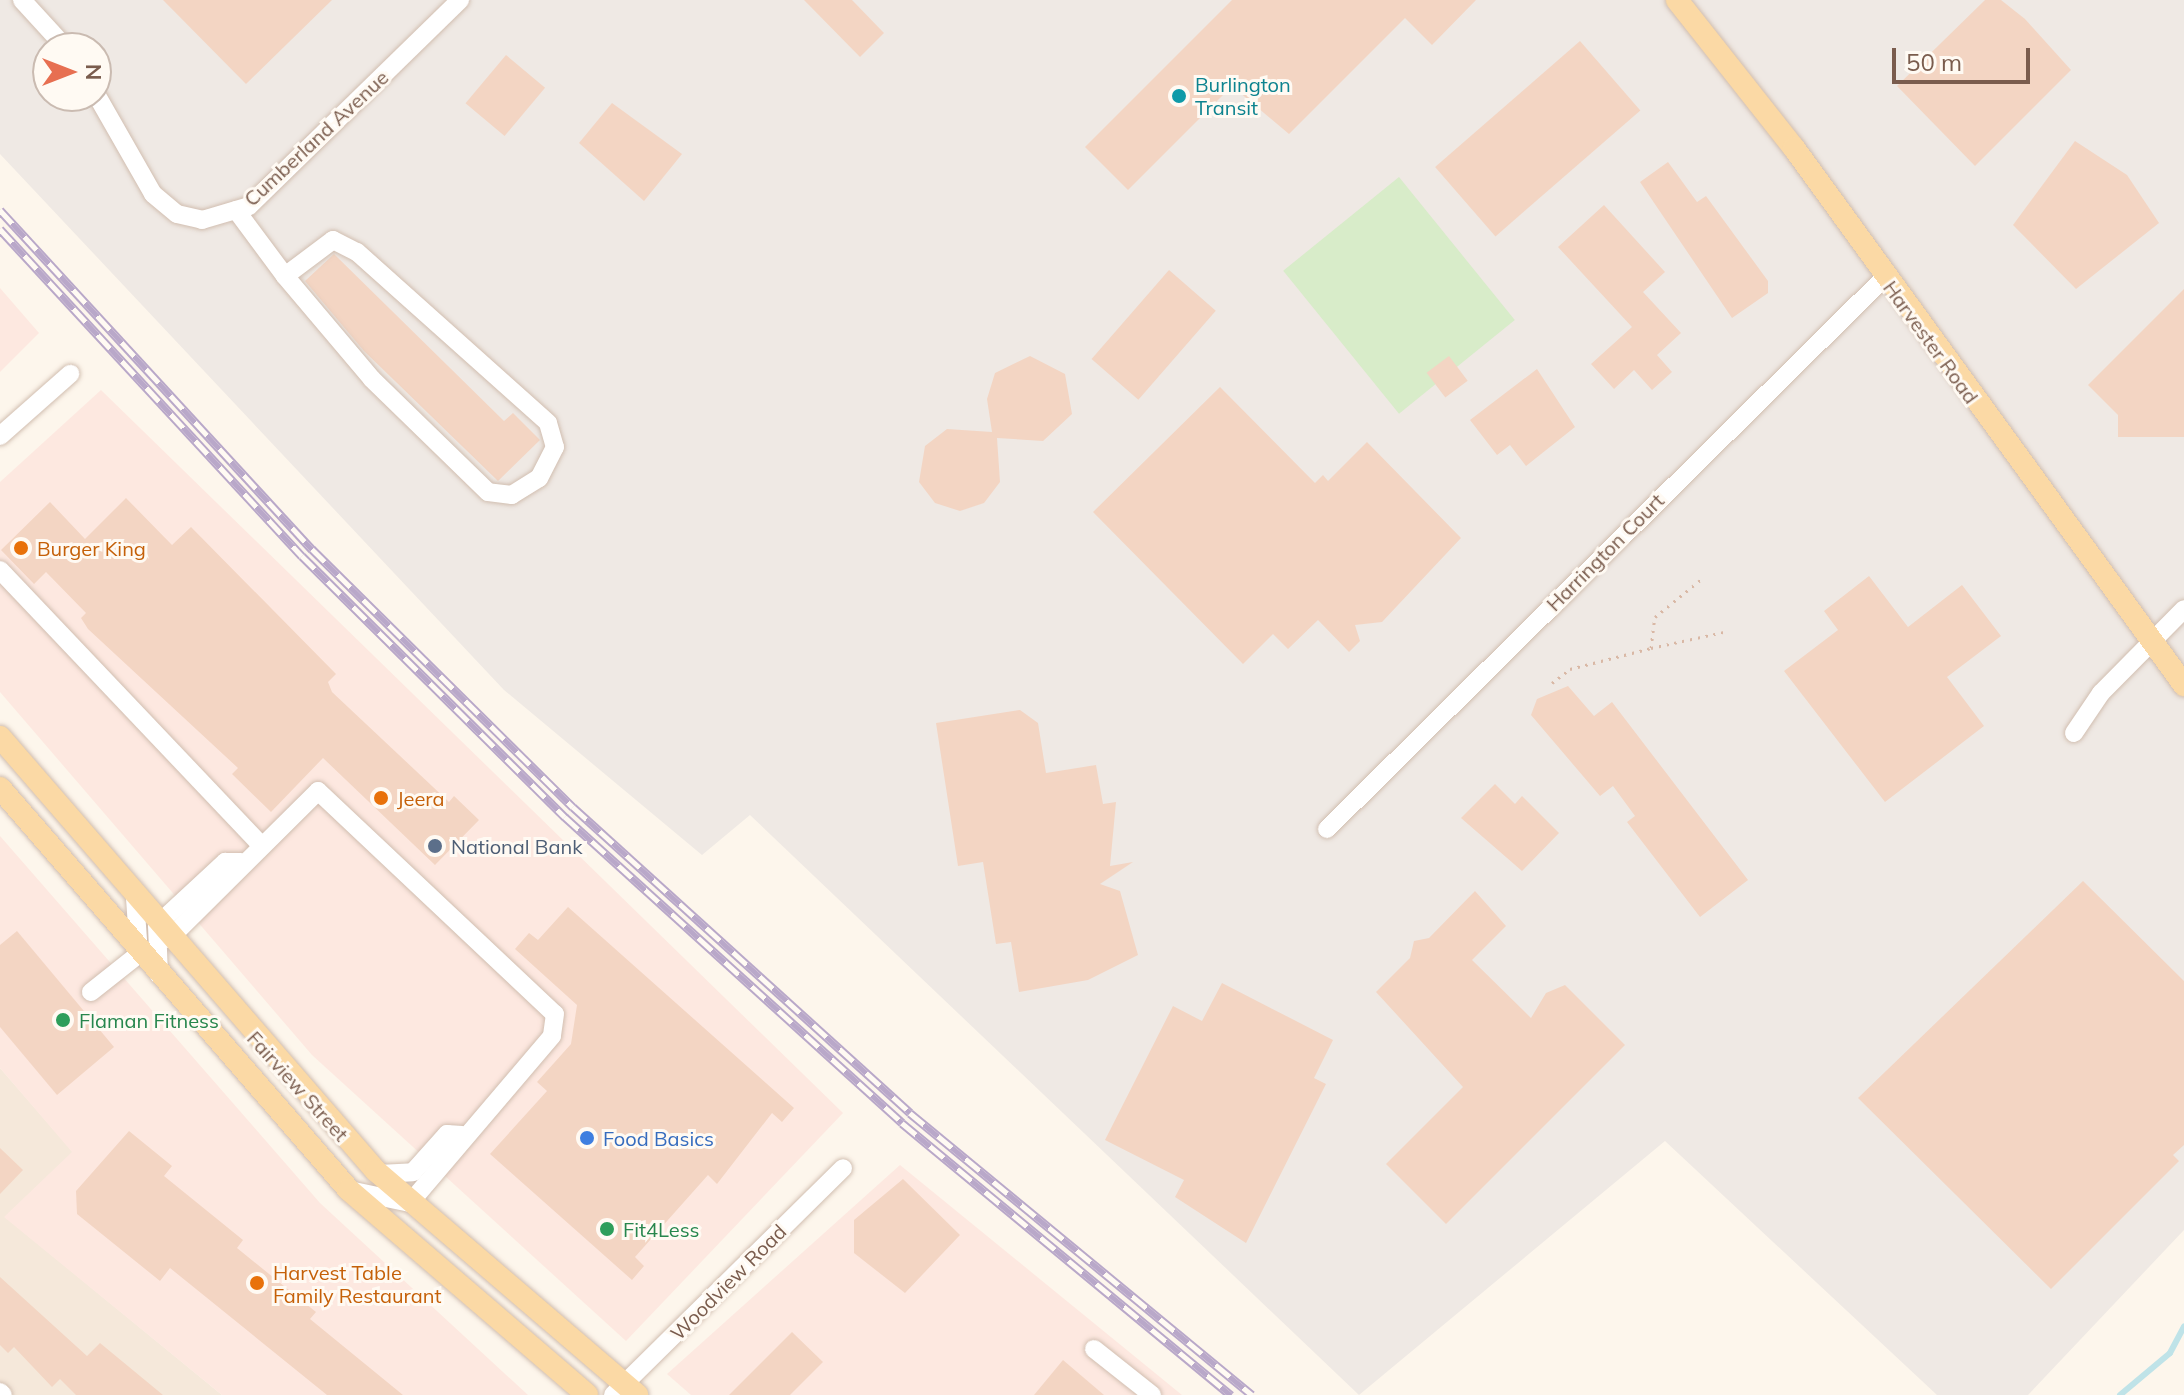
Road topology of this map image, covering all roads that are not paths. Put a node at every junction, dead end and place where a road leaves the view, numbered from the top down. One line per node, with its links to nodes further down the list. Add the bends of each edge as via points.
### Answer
1 (22, 0): 4 (street)
2 (460, 0): 6 (street, Cumberland Avenue, via 249,206)
3 (1677, 0): 8 (main road, Harvester Road)
4 (51, 32)
5 (106, 112): 6 (street, Cumberland Avenue, via 153,194 177,214 202,220)
6 (236, 210): 7 (street)
7 (285, 276): 7 (street, via 333,240 357,252 548,423 555,447 539,478 512,495 488,492 372,379)
8 (1884, 278): 13 (main road, Harvester Road); 18 (street, Harrington Court)
9 (70, 374): 10 (street)
10 (0, 436)
11 (0, 570): 19 (street)
12 (2184, 609): 13 (street)
13 (2152, 641): 14 (main road, Harvester Road); 15 (street)
14 (2184, 685)
15 (2074, 733)
16 (3, 743): 20 (main road, Fairview Street)
17 (0, 788): 22 (main road, Fairview Street)
18 (1327, 829)
19 (259, 843): 21 (street); 25 (street, via 318,791 555,1014 552,1036)
20 (135, 898): 21 (main road, Fairview Street); 22 (street)
21 (163, 932): 23 (street); 27 (main road, Fairview Street)
22 (139, 954): 23 (main road, Fairview Street); 24 (street)
23 (159, 977): 28 (main road, Fairview Street)
24 (91, 992)
25 (462, 1135): 27 (street, via 447,1134 413,1172); 29 (street, via 456,1152)
26 (843, 1168): 31 (street, Woodview Road)
27 (379, 1174): 29 (main road, Fairview Street)
28 (349, 1190): 29 (street); 32 (main road, Fairview Street)
29 (410, 1203): 31 (main road, Fairview Street)
30 (1094, 1349): 33 (street)
31 (625, 1391)
32 (587, 1395)
33 (1152, 1395)

